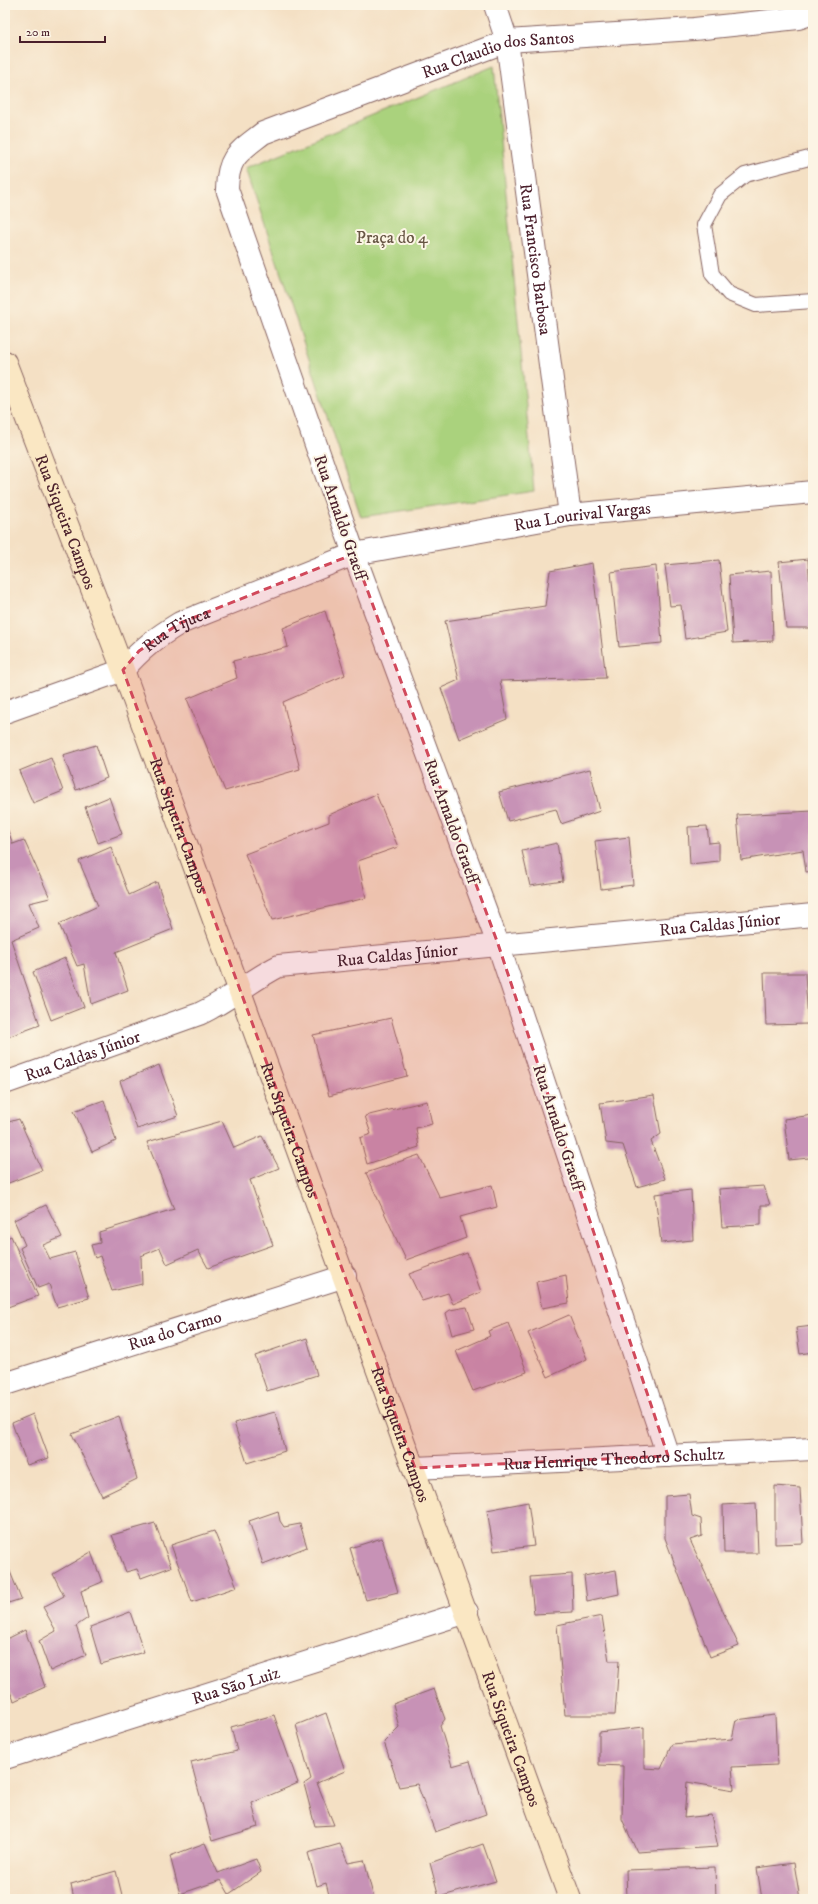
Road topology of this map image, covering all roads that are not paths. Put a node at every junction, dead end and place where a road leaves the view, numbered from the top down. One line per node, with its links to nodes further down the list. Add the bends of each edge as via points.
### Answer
1 (495, 5): 3 (street, Rua Francisco Barbosa)
2 (813, 13): 3 (street, Rua Claudio dos Santos, via 798,18 694,29)
3 (507, 40): 5 (street, Rua Claudio dos Santos, via 263,133 237,154 228,172); 9 (street, Rua Francisco Barbosa)
4 (813, 157): 6 (lane, via 745,175 720,195 704,225 712,274 729,294 756,305)
5 (227, 189): 10 (street, Rua Arnaldo Graeff)
6 (813, 301)
7 (5, 362): 11 (main road, Rua Siqueira Campos)
8 (813, 492): 9 (street, Rua Lourival Vargas)
9 (570, 515): 10 (street, Rua Lourival Vargas)
10 (354, 554): 11 (street, Rua Tijuca, via 180,623 139,651); 14 (street, Rua Arnaldo Graeff)
11 (123, 670): 12 (street); 15 (main road, Rua Siqueira Campos)
12 (5, 712)
13 (813, 915): 14 (street, Rua Caldas Júnior)
14 (498, 944): 15 (street, Rua Caldas Júnior, via 279,966 262,974); 20 (street, Rua Arnaldo Graeff)
15 (239, 992): 16 (street, Rua Caldas Júnior, via 199,1014); 17 (main road, Rua Siqueira Campos)
16 (5, 1083)
17 (345, 1276): 18 (street, Rua do Carmo); 21 (main road, Rua Siqueira Campos)
18 (5, 1384)
19 (813, 1449): 20 (street, Rua Henrique Theodoro Schultz)
20 (668, 1456): 21 (street, Rua Henrique Theodoro Schultz)
21 (415, 1468): 22 (main road, Rua Siqueira Campos)
22 (467, 1612): 23 (street, Rua São Luiz); 24 (main road, Rua Siqueira Campos)
23 (5, 1758)
24 (570, 1899)

